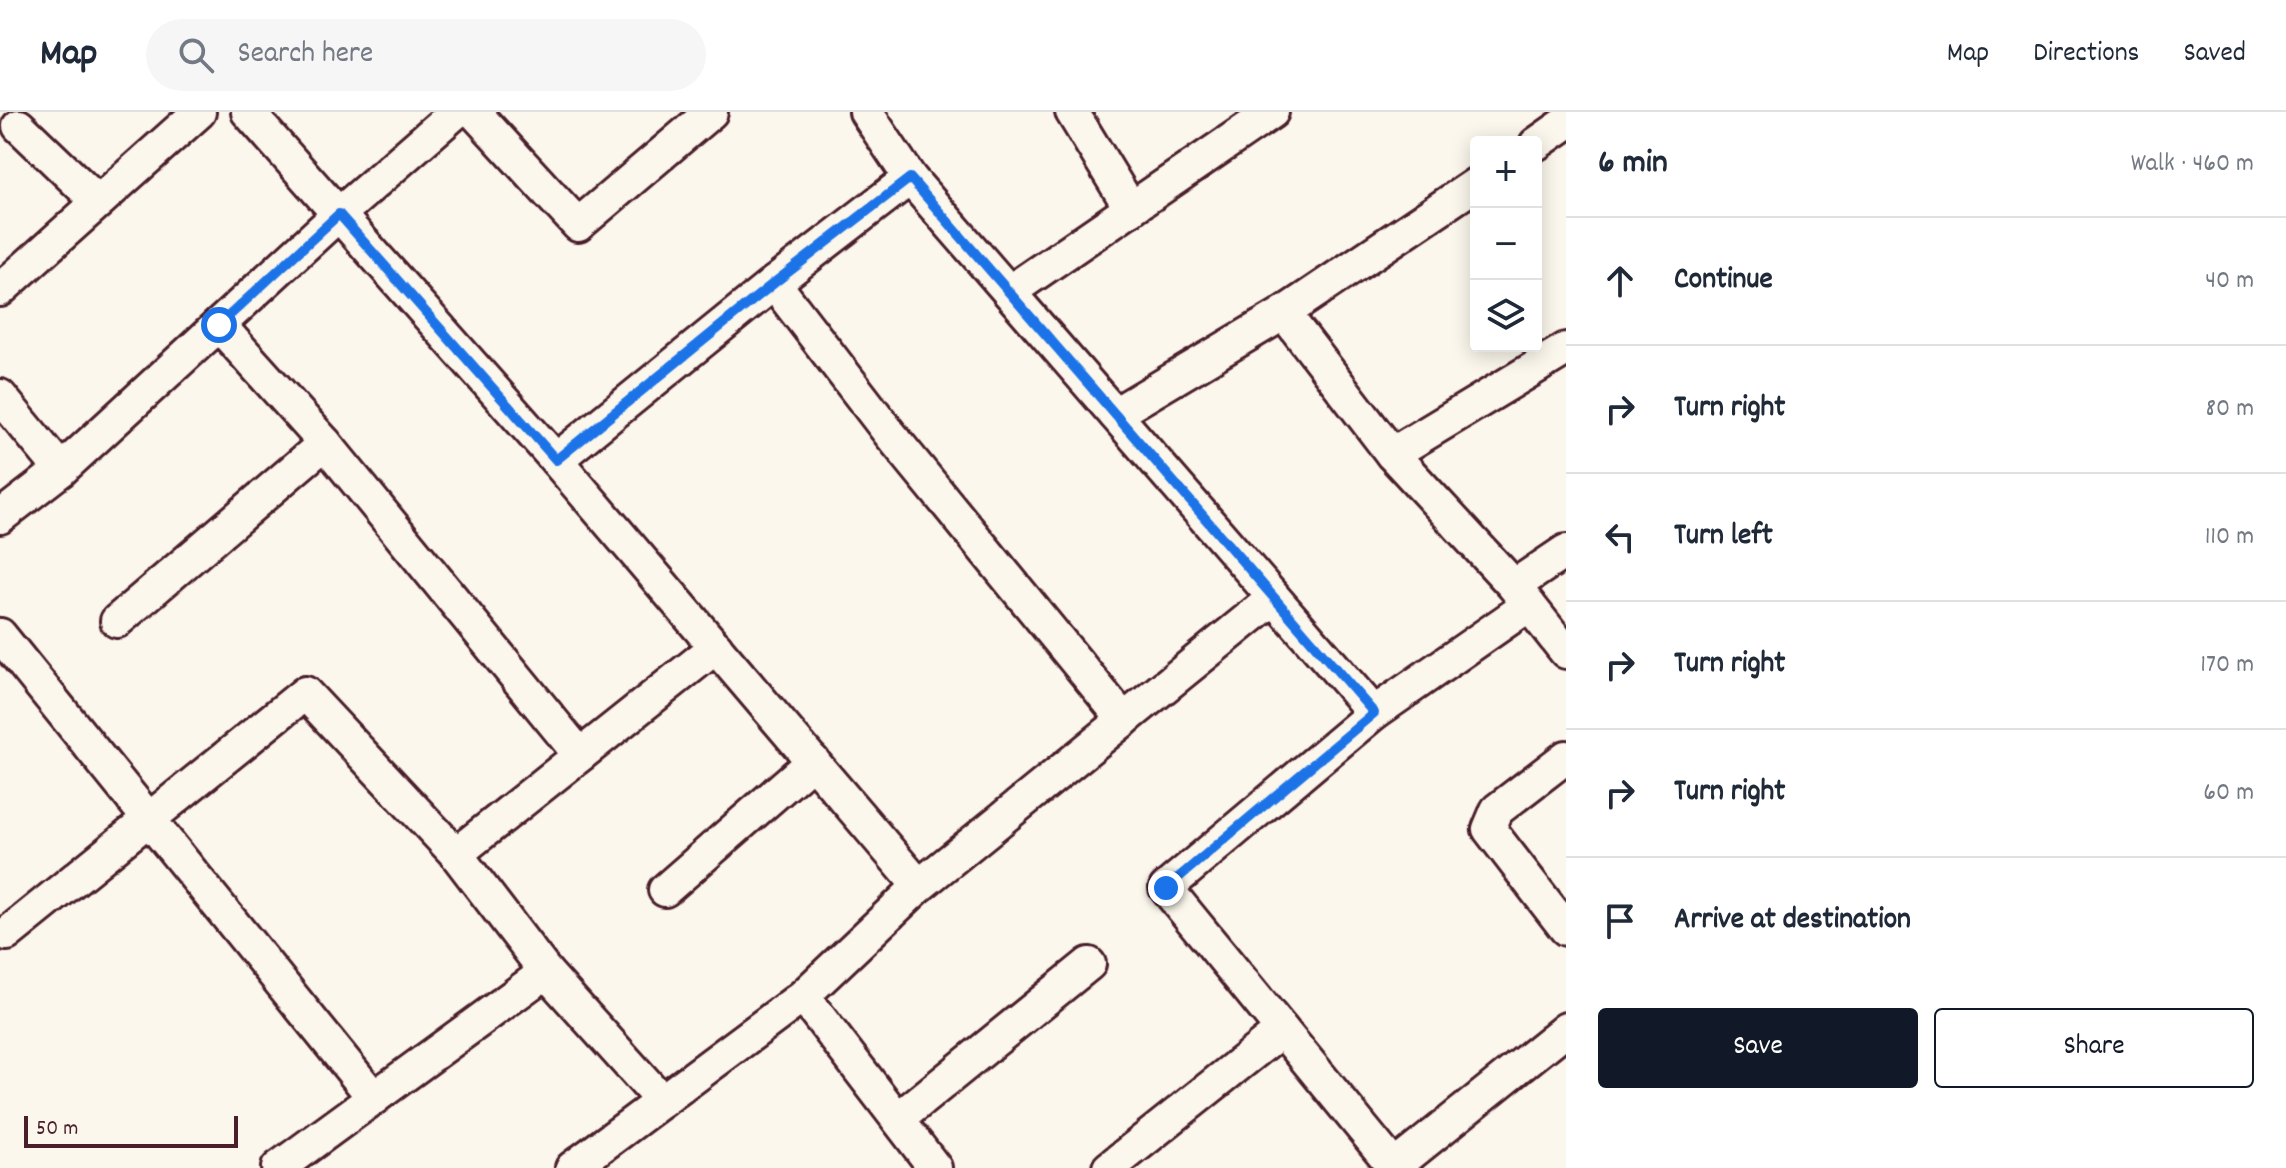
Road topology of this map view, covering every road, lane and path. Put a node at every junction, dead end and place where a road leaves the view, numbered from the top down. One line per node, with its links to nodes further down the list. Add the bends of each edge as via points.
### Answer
1 (199, 112): 14 (street)
2 (248, 112): 16 (street)
3 (456, 112): 16 (street)
4 (474, 112): 5 (street, via 578,225)
5 (711, 112)
6 (866, 112): 12 (street)
7 (1072, 112): 15 (street)
8 (1272, 112): 15 (street)
9 (1566, 123): 11 (street)
10 (19, 126): 14 (street)
11 (1542, 140)
12 (910, 178): 17 (street); 19 (street)
13 (1470, 188): 20 (street)
14 (98, 202): 18 (street)
15 (1131, 209): 19 (street)
16 (339, 214): 21 (street); 27 (street)
17 (774, 283): 27 (street); 38 (street)
18 (0, 290)
19 (1009, 292): 24 (street)
20 (1284, 313): 24 (street); 26 (street)
21 (219, 325): 25 (street); 28 (street)
22 (1566, 349): 26 (street)
23 (0, 396): 28 (street)
24 (1115, 414): 32 (street)
25 (325, 443): 33 (street); 39 (street)
26 (1392, 454): 31 (street)
27 (556, 460): 35 (street)
28 (61, 470): 29 (street)
29 (0, 517)
30 (1566, 551): 31 (street)
31 (1521, 595): 36 (street); 37 (street)
32 (1274, 598): 37 (street); 38 (street)
33 (117, 621)
34 (0, 635): 42 (street)
35 (716, 647): 39 (street); 41 (street)
36 (1566, 652)
37 (1374, 713): 52 (street, via 1166,888)
38 (1124, 720): 44 (street)
39 (580, 755): 43 (street)
40 (1566, 757): 46 (street, via 1497,810 1489,829)
41 (813, 761): 44 (street); 45 (street)
42 (148, 820): 43 (street, via 305,693); 47 (street); 53 (street)
43 (456, 854): 49 (street)
44 (919, 886): 50 (street)
45 (665, 890)
46 (1566, 929)
47 (7, 934)
48 (1089, 964): 55 (street)
49 (546, 972): 53 (street); 54 (street)
50 (803, 996): 54 (street); 55 (street)
51 (1566, 1029): 60 (street)
52 (1282, 1030): 59 (street); 60 (street)
53 (374, 1098): 56 (street)
54 (662, 1101): 57 (street)
55 (898, 1119): 58 (street)
56 (278, 1168)
57 (572, 1168)
58 (935, 1168)
59 (1109, 1168)
60 (1394, 1168)

